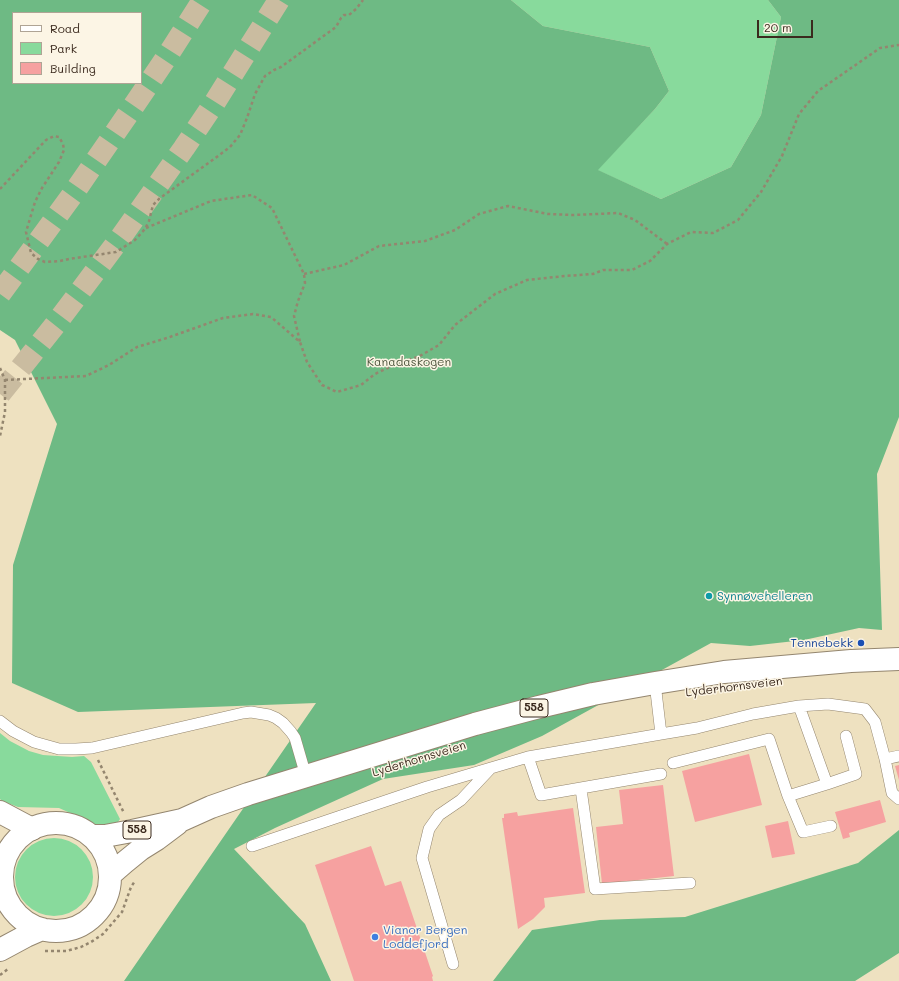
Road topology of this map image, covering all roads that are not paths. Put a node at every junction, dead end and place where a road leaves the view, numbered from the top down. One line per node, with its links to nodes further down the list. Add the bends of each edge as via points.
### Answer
1 (899, 659): 2 (main road, Lyderhornsveien / 558, via 724,672)
2 (655, 683): 5 (lane); 13 (main road, Lyderhornsveien / 558, via 594,694 475,724)
3 (799, 706): 5 (lane); 9 (lane, via 828,704 864,709 874,722); 14 (lane)
4 (0, 721): 13 (lane, via 34,742 59,749 76,750 243,713 269,715 292,732)
5 (661, 734): 8 (lane)
6 (846, 736): 14 (lane, via 856,774)
7 (899, 756): 9 (lane)
8 (528, 757): 11 (lane); 15 (lane, via 541,795)
9 (885, 759): 17 (lane, via 892,793)
10 (673, 763): 16 (lane, via 769,739)
11 (492, 768): 23 (lane, via 427,787); 30 (lane, via 461,800 435,820 428,829 422,858)
12 (661, 774): 15 (lane)
13 (306, 776): 19 (main road, Lyderhornsveien / 558, via 248,794)
14 (827, 784): 16 (lane)
15 (581, 789): 26 (lane, via 595,889)
16 (788, 796): 20 (lane, via 803,832)
17 (899, 798)
18 (0, 812): 21 (main road)
19 (182, 820): 22 (main road, Lyderhornsveien / 558, via 105,836); 25 (main road, Lyderhornsveien / 558)
20 (832, 826)
21 (32, 829): 22 (main road, via 47,824 63,824 83,830); 24 (main road, via 15,842)
22 (92, 836): 25 (main road, via 108,861)
23 (252, 846)
24 (2, 858): 27 (main road)
25 (110, 875): 28 (main road, via 103,903 84,923 71,929)
26 (690, 883)
27 (2, 900): 28 (main road, via 9,902 23,919)
28 (42, 929): 29 (main road, via 26,936)
29 (6, 958)
30 (453, 964)

